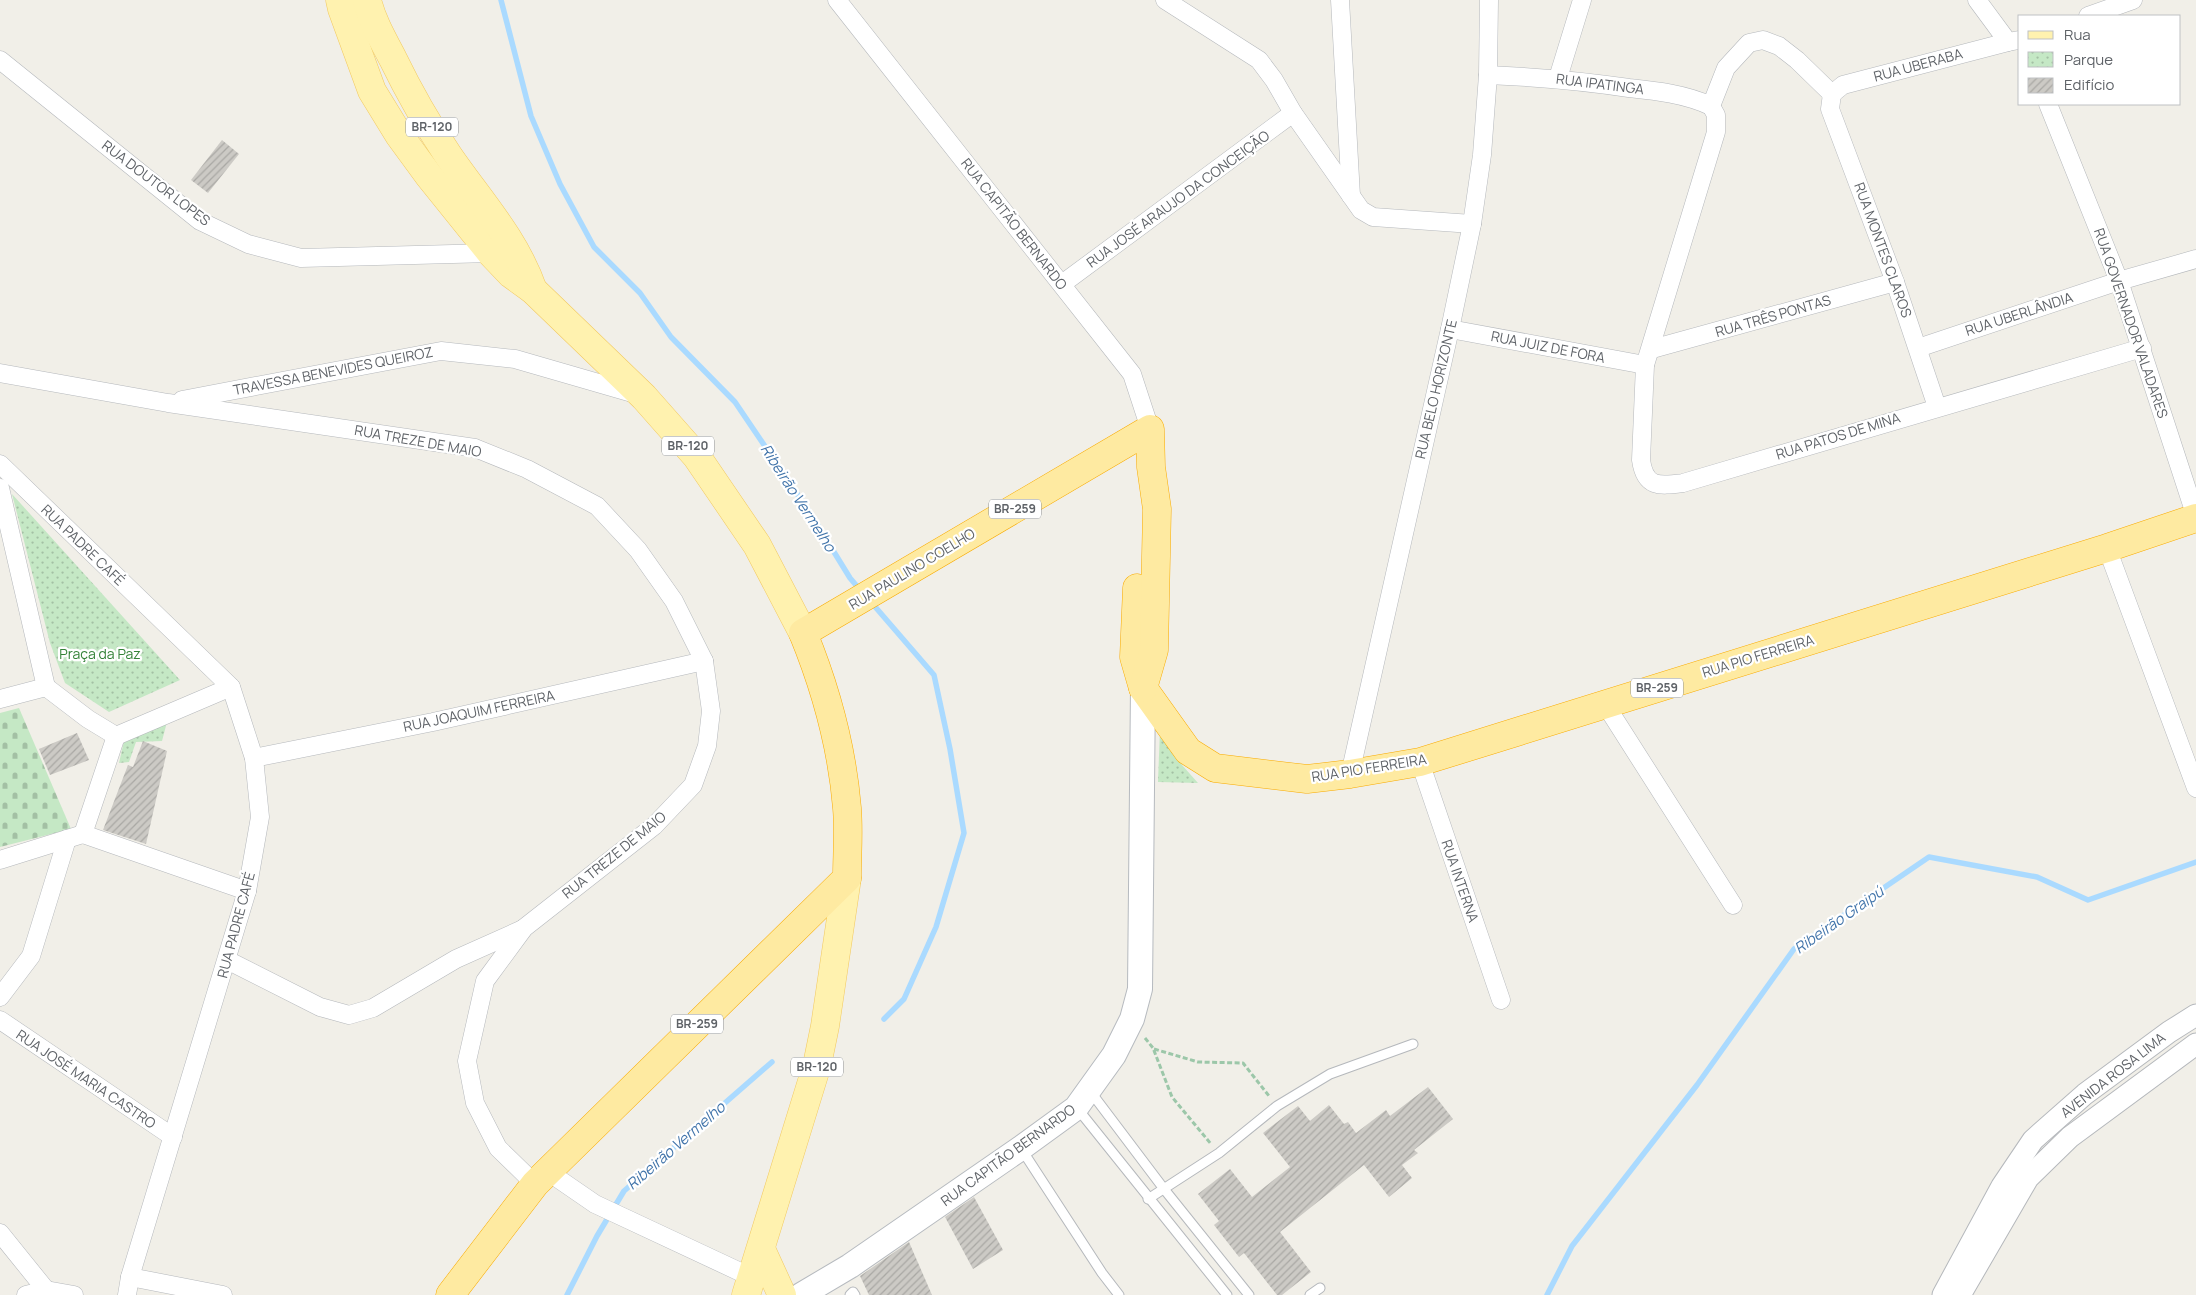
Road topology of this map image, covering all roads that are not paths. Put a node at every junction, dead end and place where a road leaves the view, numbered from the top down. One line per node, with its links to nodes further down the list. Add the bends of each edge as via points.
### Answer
1 (340, 0): 21 (main road, via 377,98 414,156)
2 (367, 0): 21 (main road, BR-120, via 370,16 404,81)
3 (837, 0): 25 (street, RUA CAPITÃO BERNARDO)
4 (1165, 0): 18 (street, via 1259,60)
5 (1340, 0): 19 (street)
6 (1490, 0): 13 (street, RUA BELO HORIZONTE)
7 (1582, 0): 14 (street)
8 (1978, 0): 11 (street)
9 (2133, 0): 10 (street)
10 (2091, 15)
11 (2014, 41): 15 (street, RUA UBERABA, via 1844,85)
12 (0, 60): 21 (street, RUA DOUTOR LOPES, via 200,221 248,244 302,258)
13 (1488, 75): 14 (street, RUA IPATINGA); 20 (street, RUA BELO HORIZONTE, via 1482,155)
14 (1558, 78): 17 (street, RUA IPATINGA, via 1686,97)
15 (1832, 94): 17 (street, via 1797,60 1779,46 1763,40 1749,43 1726,68); 24 (street, RUA MONTES CLAROS, via 1830,109)
16 (2048, 105): 23 (street, RUA GOVERNADOR VALADARES)
17 (1711, 106): 29 (street, via 1716,115 1716,132)
18 (1294, 113): 19 (street); 25 (street, RUA JOSÉ ARAUJO DA CONCEIÇÃO)
19 (1351, 196): 20 (street, via 1361,210 1373,217)
20 (1472, 224): 26 (street, RUA BELO HORIZONTE)
21 (502, 249): 31 (main road, BR-120, via 525,266 533,290)
22 (2196, 259): 23 (street, RUA UBERLÂNDIA)
23 (2119, 281): 27 (street, RUA UBERLÂNDIA); 28 (street, RUA GOVERNADOR VALADARES)
24 (1895, 282): 27 (street, RUA MONTES CLAROS); 29 (street, RUA TRÊS PONTAS)
25 (1062, 284): 34 (street, RUA CAPITÃO BERNARDO, via 1132,374)
26 (1450, 329): 29 (street, RUA JUIZ DE FORA); 49 (street, RUA BELO HORIZONTE)
27 (1918, 348): 33 (street, RUA MONTES CLAROS)
28 (2142, 348): 33 (street, RUA PATOS DE MINA); 37 (street, RUA GOVERNADOR VALADARES)
29 (1649, 357): 33 (street, RUA PATOS DE MINA, via 1642,471 1648,480 1662,486 1683,483)
30 (0, 373): 32 (street, RUA TREZE DE MAIO)
31 (644, 397): 32 (street, TRAVESSA BENEVIDES QUEIROZ, via 515,359 441,351); 39 (main road, BR-120, via 697,457 757,545)
32 (168, 403): 40 (street, RUA TREZE DE MAIO, via 475,448 527,469 597,506 638,550 674,601)
33 (1937, 407)
34 (1150, 429): 39 (highway, RUA PAULINO COELHO / BR-259); 43 (highway, RUA CAPITÃO BERNARDO, via 1150,467 1157,509 1154,650)
35 (0, 464): 42 (street, RUA PADRE CAFÉ)
36 (0, 488): 41 (street)
37 (2196, 518): 38 (highway, RUA PIO FERREIRA / BR-259)
38 (2107, 548): 45 (highway, RUA PIO FERREIRA / BR-259); 50 (street)
39 (803, 633): 53 (highway, BR-120, via 833,720 847,809)
40 (704, 661): 47 (street, RUA JOAQUIM FERREIRA, via 433,722); 56 (street, RUA TREZE DE MAIO, via 711,711 707,746 693,785 654,826)
41 (46, 687): 44 (street); 46 (street)
42 (231, 687): 46 (street); 47 (street, RUA PADRE CAFÉ)
43 (1143, 688): 49 (highway, RUA PIO FERREIRA / BR-259, via 1188,751 1215,768 1307,779); 64 (main road, RUA CAPITÃO BERNARDO, via 1140,989 1132,1019 1114,1055)
44 (0, 699)
45 (1605, 704): 48 (highway, RUA PIO FERREIRA / BR-259); 55 (street)
46 (116, 736): 51 (street)
47 (254, 758): 54 (street, RUA PADRE CAFÉ, via 260,817)
48 (1420, 762): 49 (highway, RUA PIO FERREIRA / BR-259); 59 (street, RUA INTERNA)
49 (1350, 774)
50 (2196, 788)
51 (75, 837): 52 (street); 54 (street); 58 (street, via 30,956)
52 (0, 860)
53 (847, 878): 67 (highway, BR-259); 71 (main road, BR-120, via 817,1065)
54 (248, 892): 57 (street, RUA PADRE CAFÉ)
55 (1733, 905)
56 (524, 928): 57 (street, via 456,959 373,1008 349,1015 320,1007); 67 (street, RUA TREZE DE MAIO, via 485,981 466,1061 475,1102 498,1148)
57 (227, 960): 65 (street, RUA PADRE CAFÉ)
58 (0, 997)
59 (1501, 1000)
60 (2196, 1015): 89 (street, AVENIDA ROSA LIMA, via 2085,1094 2033,1140 2002,1186)
61 (0, 1020): 65 (street, RUA JOSÉ MARIA CASTRO)
62 (1414, 1044): 68 (lane, via 1330,1074 1277,1106 1219,1153)
63 (2196, 1044): 90 (street, AVENIDA ROSA LIMA, via 2070,1137 2028,1178)
64 (1083, 1099): 66 (main road, RUA CAPITÃO BERNARDO); 68 (lane); 69 (lane)
65 (173, 1137): 72 (street, RUA PADRE CAFÉ)
66 (1021, 1148): 76 (main road, RUA CAPITÃO BERNARDO); 85 (lane)
67 (541, 1177): 73 (street, RUA TREZE DE MAIO); 81 (highway, BR-259)
68 (1164, 1189): 69 (lane); 87 (lane)
69 (1148, 1199): 86 (lane)
70 (0, 1233): 75 (street)
71 (760, 1249): 73 (main road, BR-120); 82 (main road)
72 (130, 1277): 79 (street, RUA PADRE CAFÉ); 80 (street)
73 (748, 1286)
74 (1320, 1288): 88 (lane)
75 (45, 1293): 77 (street); 78 (street)
76 (806, 1294)
77 (26, 1295)
78 (74, 1295)
79 (127, 1295)
80 (223, 1295)
81 (450, 1295)
82 (782, 1295)
83 (850, 1295): 84 (lane, via 854,1292)
84 (855, 1295)
85 (1119, 1295)
86 (1227, 1295)
87 (1249, 1295)
88 (1310, 1295)
89 (1943, 1295)
90 (1960, 1295)

